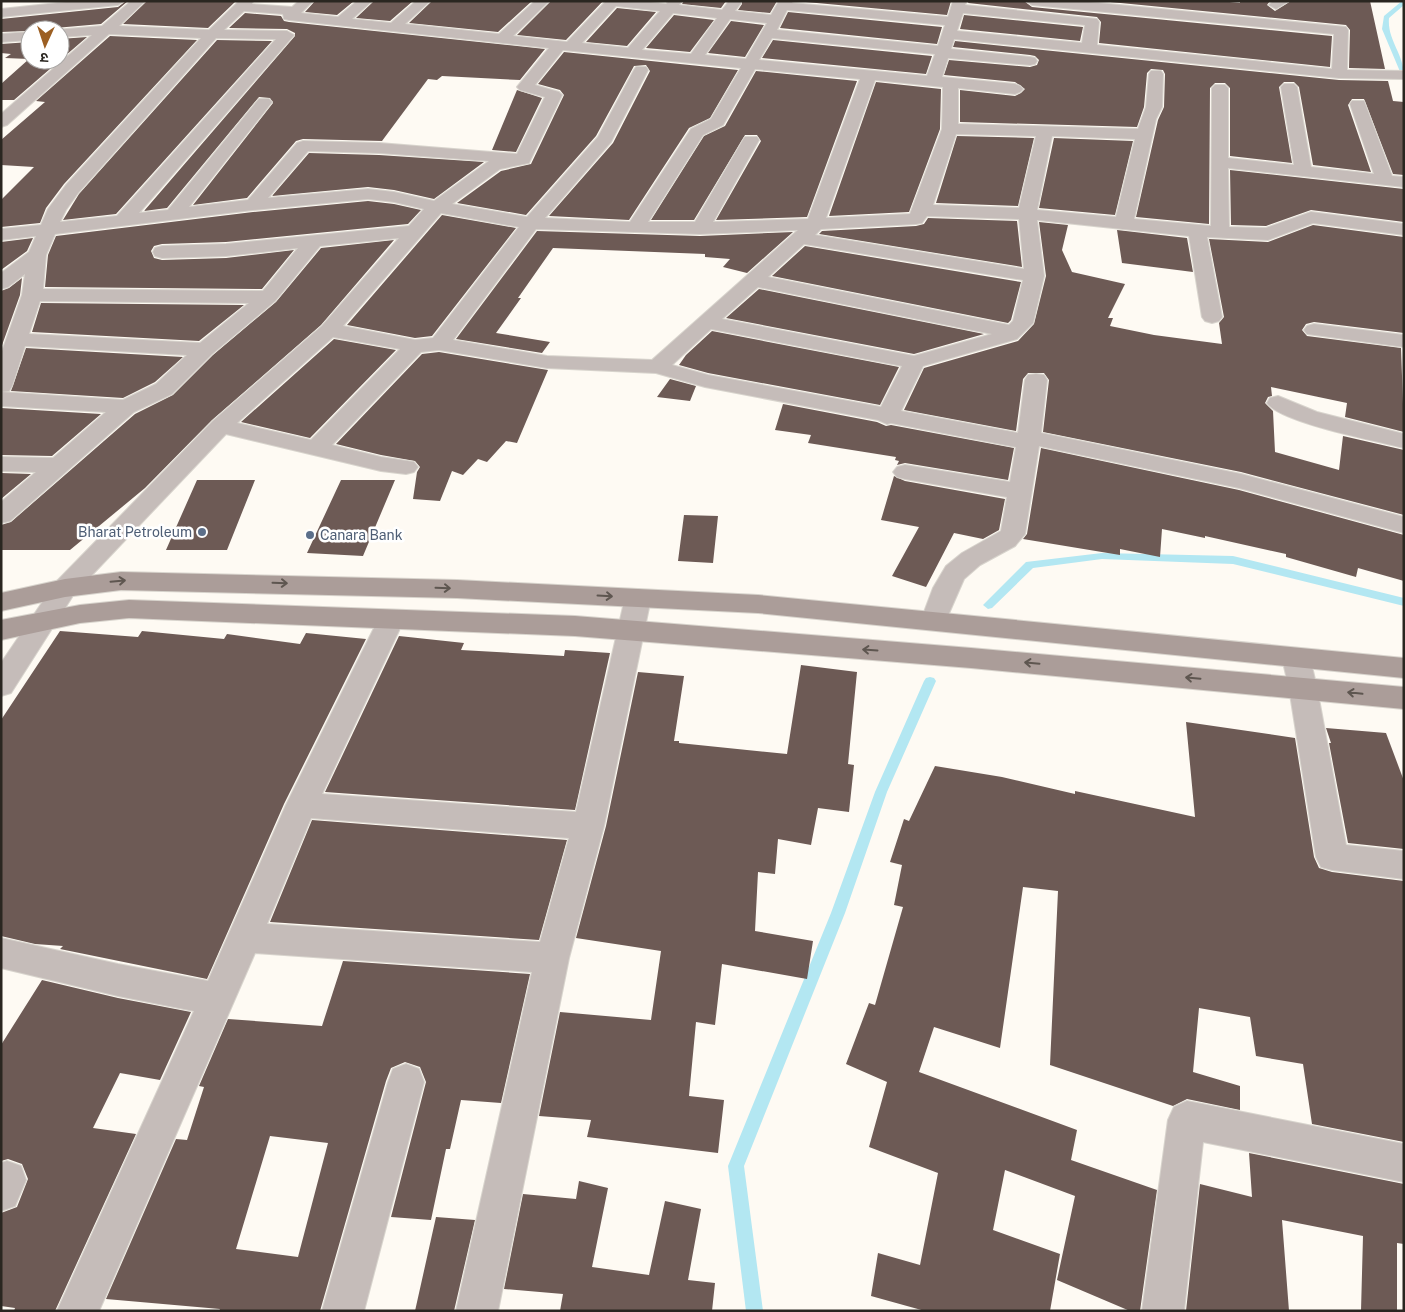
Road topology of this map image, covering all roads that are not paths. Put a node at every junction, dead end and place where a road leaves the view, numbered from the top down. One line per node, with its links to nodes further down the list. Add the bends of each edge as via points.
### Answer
1 (118, 1): 14 (street)
2 (139, 1): 20 (street)
3 (307, 1): 13 (street)
4 (366, 1): 17 (street)
5 (424, 1): 19 (street)
6 (543, 1): 25 (street)
7 (736, 1): 15 (street)
8 (1032, 1): 33 (street, via 1340,30)
9 (613, 2): 12 (street); 26 (street)
10 (244, 4): 13 (street); 22 (street)
11 (785, 4): 16 (street); 18 (street)
12 (673, 5): 15 (street); 29 (street)
13 (293, 11): 17 (street, via 289,16)
14 (1, 13)
15 (724, 16): 18 (street); 30 (street)
16 (955, 16): 27 (street); 27 (street, via 1092,22 1097,32); 28 (street)
17 (340, 22): 19 (street)
18 (772, 26): 28 (street); 31 (street)
19 (393, 28): 25 (street)
20 (109, 30): 21 (street); 22 (street); 45 (street)
21 (70, 32)
22 (212, 34): 60 (street, via 287,35); 66 (street, via 72,189 57,209)
23 (20, 37): 24 (street)
24 (1, 38)
25 (503, 38): 26 (street)
26 (565, 45): 29 (street); 50 (street, via 525,87 554,95)
27 (1089, 49): 33 (street)
28 (942, 52): 32 (street); 38 (street)
29 (632, 53): 30 (street)
30 (696, 58): 31 (street)
31 (751, 63): 35 (street); 64 (street, via 717,122 697,132)
32 (1046, 63)
33 (1337, 64): 36 (street)
34 (641, 70): 61 (street, via 605,139)
35 (869, 74): 38 (street); 63 (street)
36 (1404, 75)
37 (1173, 76): 48 (street, via 1149,74 1154,107)
38 (933, 81): 39 (street)
39 (951, 82): 41 (street); 46 (street)
40 (1289, 87): 52 (street)
41 (1015, 88)
42 (1220, 88): 51 (street)
43 (264, 102): 58 (street)
44 (1358, 104): 53 (street)
45 (1, 122)
46 (950, 129): 47 (street); 57 (street)
47 (1045, 132): 48 (street); 59 (street)
48 (1145, 134): 62 (street)
49 (751, 140): 65 (street)
50 (523, 159): 55 (street, via 303,146); 56 (street, via 494,165)
51 (1220, 162): 52 (street); 70 (street)
52 (1303, 171): 53 (street)
53 (1386, 180): 54 (street)
54 (1404, 182)
55 (253, 205): 56 (street, via 385,194); 58 (street)
56 (437, 206): 61 (street); 69 (street)
57 (922, 210): 59 (street); 63 (street, via 916,219)
58 (174, 214): 60 (street)
59 (1027, 214): 62 (street); 76 (street)
60 (122, 222): 66 (street)
61 (532, 222): 64 (street); 88 (street)
62 (1124, 222): 67 (street)
63 (815, 225): 65 (street); 72 (street)
64 (635, 228): 65 (street)
65 (700, 229)
66 (48, 230): 71 (street); 75 (street)
67 (1197, 230): 70 (street); 81 (street)
68 (1404, 230): 70 (street, via 1311,217 1268,234)
69 (414, 232): 73 (street); 83 (street)
70 (1220, 232)
71 (1, 235)
72 (800, 238): 76 (street); 77 (street)
73 (315, 240): 74 (street, via 226,250); 80 (street)
74 (162, 252)
75 (37, 255): 78 (street); 79 (street)
76 (1034, 276): 85 (street, via 1023,323)
77 (754, 280): 82 (street); 85 (street)
78 (1, 283)
79 (32, 295): 80 (street); 86 (street)
80 (268, 297): 90 (street)
81 (1212, 317)
82 (707, 322): 91 (street); 92 (street)
83 (329, 330): 89 (street); 99 (street)
84 (1314, 330): 87 (street)
85 (1015, 332): 91 (street, via 994,341)
86 (16, 339): 90 (street); 94 (street)
87 (1404, 341)
88 (439, 344): 89 (street); 92 (street, via 547,362)
89 (415, 346): 102 (street)
90 (205, 350): 97 (street, via 164,389)
91 (915, 362): 98 (street)
92 (658, 367): 98 (street, via 705,381)
93 (1036, 380): 100 (street)
94 (1, 386)
95 (1, 399): 97 (street)
96 (1278, 403): 101 (street, via 1309,417)
97 (126, 407): 104 (street)
98 (887, 417): 100 (street, via 1018,440)
99 (221, 426): 102 (street); 110 (street)
100 (1029, 438): 107 (street); 109 (street, via 1241,480)
101 (1404, 441)
102 (315, 449): 105 (street)
103 (1, 464): 104 (street)
104 (59, 465): 108 (street)
105 (406, 467)
106 (905, 472): 107 (street)
107 (1019, 491): 114 (street, via 1013,534 956,570 947,584)
108 (1, 515)
109 (1404, 525)
110 (65, 588): 111 (main road, one-way to 111, via 121,581 190,581); 112 (main road); 115 (street)
111 (638, 598): 114 (main road, via 758,604); 117 (street)
112 (1, 602)
113 (391, 620): 115 (main road, via 129,609); 117 (main road, via 574,626); 123 (street)
114 (934, 620): 118 (main road)
115 (45, 621): 116 (main road); 120 (street)
116 (1, 630)
117 (632, 632): 121 (main road, one-way to 117); 124 (street)
118 (1296, 658): 119 (main road); 121 (street)
119 (1404, 668)
120 (1, 686)
121 (1303, 688): 122 (main road, one-way to 121); 125 (street, via 1332,857)
122 (1404, 698)
123 (301, 805): 124 (street); 126 (street)
124 (588, 826): 128 (street)
125 (1404, 865)
126 (245, 937): 128 (street); 129 (street)
127 (3, 956): 129 (street)
128 (552, 958): 134 (street)
129 (216, 999): 132 (street)
130 (406, 1082): 133 (street)
131 (1404, 1163): 135 (street, via 1187,1120)
132 (78, 1311)
133 (343, 1311)
134 (478, 1311)
135 (1163, 1311)

